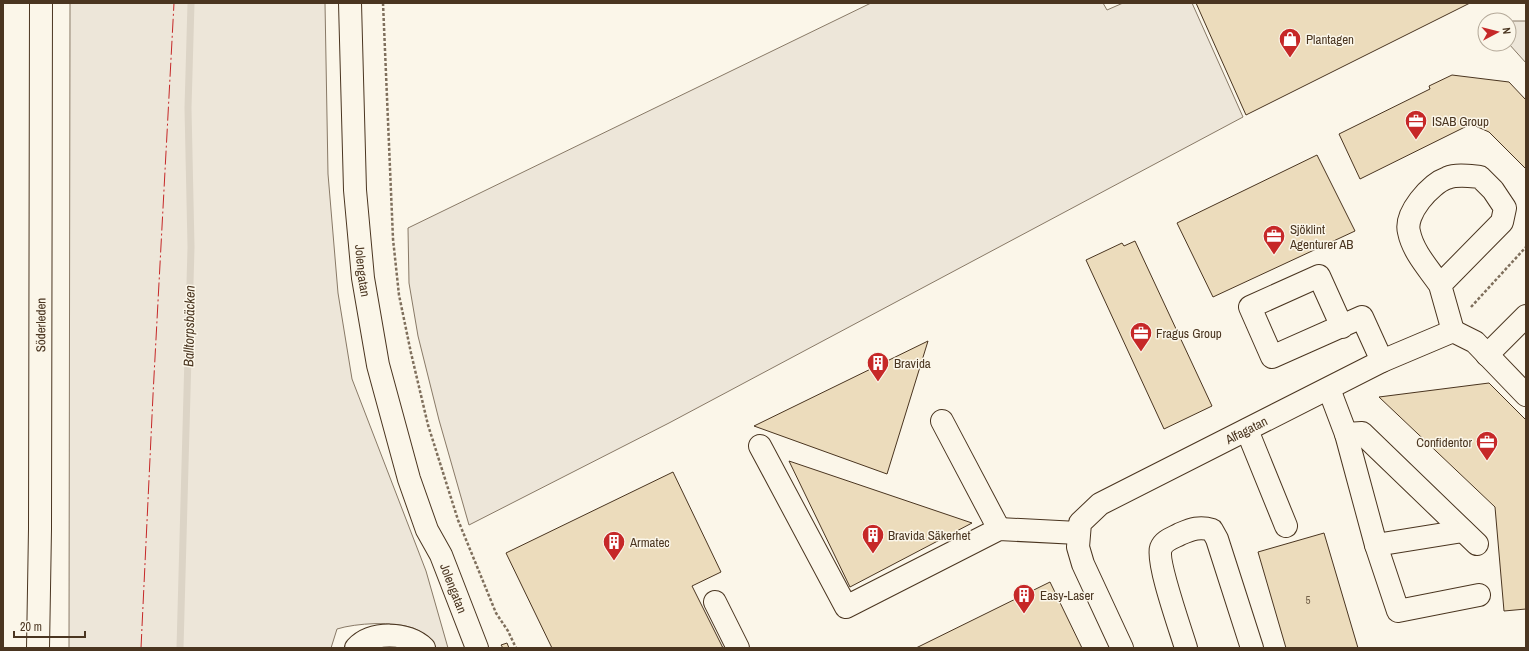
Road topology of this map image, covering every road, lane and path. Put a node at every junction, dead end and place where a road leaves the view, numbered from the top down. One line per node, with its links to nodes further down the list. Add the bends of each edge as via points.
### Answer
1 (41, 3): 24 (main road, Söderleden)
2 (350, 3): 19 (main road, Jolengatan, via 355,190 363,278 388,406)
3 (383, 3): 29 (path, via 393,239 399,295 428,425 458,520 496,613)
4 (1526, 247): 8 (path, via 1477,299)
5 (1440, 285): 5 (main road, via 1502,222 1505,208 1480,177 1461,175 1446,178 1421,197 1410,215 1408,232 1416,252); 8 (main road)
6 (1526, 316): 9 (main road)
7 (1342, 327): 10 (main road, via 1362,316)
8 (1453, 331): 9 (main road, via 1475,342); 10 (main road, Alfagatan)
9 (1487, 355): 12 (main road)
10 (1382, 361): 11 (main road, Alfagatan)
11 (1329, 388): 14 (main road, Alfagatan); 15 (main road)
12 (1526, 394)
13 (942, 422): 18 (main road)
14 (1247, 430): 17 (main road); 20 (main road, Alfagatan, via 1100,504 1080,523)
15 (1346, 434): 21 (main road); 21 (main road, via 1362,433 1470,538)
16 (760, 446): 18 (main road, via 846,607)
17 (1286, 526)
18 (1000, 529): 20 (main road)
19 (427, 530): 27 (main road, Jolengatan, via 428,559); 28 (main road, Jolengatan, via 441,555)
20 (1078, 533): 31 (main road, via 1078,547 1083,564)
21 (1376, 544): 22 (main road, via 1398,611)
22 (1479, 596)
23 (715, 602): 30 (main road)
24 (38, 648)
25 (356, 648): 26 (main road, via 366,639 394,636 419,642)
26 (424, 648)
27 (462, 648)
28 (477, 648)
29 (516, 648)
30 (738, 648)
31 (1122, 648)
32 (1186, 648): 33 (main road, via 1161,564 1160,549 1165,541 1203,527 1212,530 1217,539)
33 (1252, 648)

